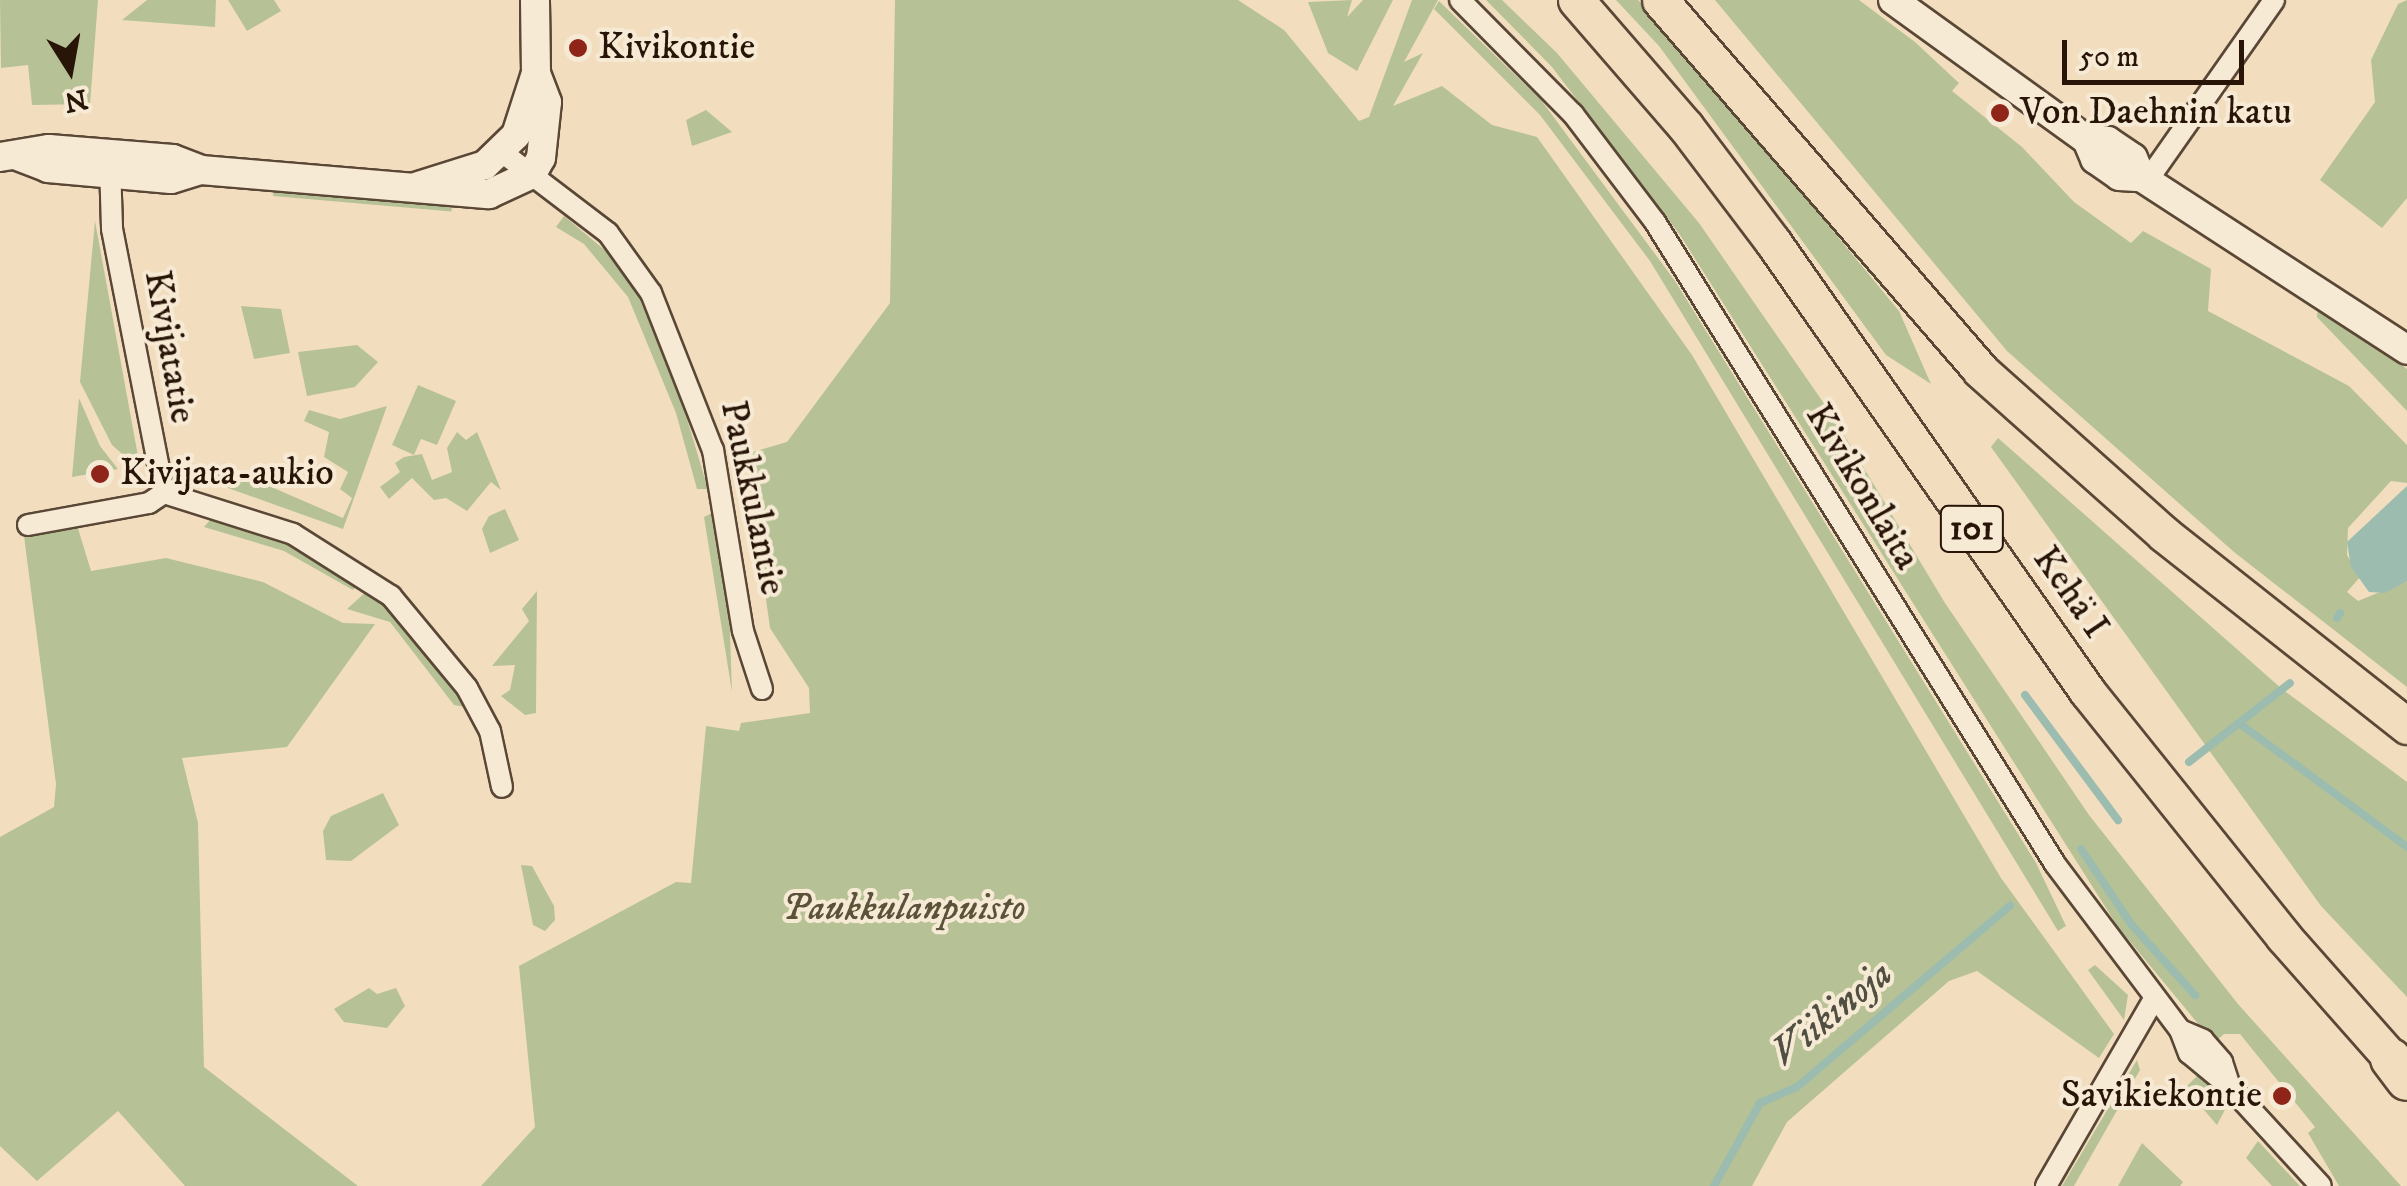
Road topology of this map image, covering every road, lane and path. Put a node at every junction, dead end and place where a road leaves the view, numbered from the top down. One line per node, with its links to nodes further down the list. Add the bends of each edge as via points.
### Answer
1 (535, 0): 9 (street)
2 (553, 0): 9 (street)
3 (1460, 0): 24 (street, Kivikonlaita, via 1572,114 1656,222 2055,864)
4 (1547, 0): 11 (highway)
5 (1576, 0): 11 (highway, Kehä I / 101)
6 (1660, 0): 22 (highway, via 1980,370 2164,534)
7 (1892, 0): 16 (street, via 2087,140 2095,159 2120,176)
8 (2274, 0): 16 (street)
9 (540, 28): 10 (street)
10 (536, 73): 12 (street, via 516,135); 15 (street, via 548,124)
11 (1686, 127): 25 (highway, Kehä I / 101, via 2087,691)
12 (503, 153): 15 (street, Paukkulantie); 17 (street)
13 (10, 157): 14 (street, via 48,168)
14 (110, 164): 17 (street, via 171,179 202,170); 19 (street, Kivijatatie, via 116,248)
15 (532, 174): 17 (street, via 489,194); 21 (street, Paukkulantie, via 626,251 679,354 713,450 743,631)
16 (2144, 179): 18 (street)
17 (418, 186)
18 (2407, 350)
19 (164, 493): 20 (street, via 149,503); 23 (street, via 293,534 390,596 434,640 466,688 490,730)
20 (28, 525)
21 (762, 689)
22 (2407, 726)
23 (502, 787)
24 (2154, 998): 26 (street); 27 (street, Kivikonlaita, via 2180,1030 2188,1053)
25 (2402, 1071)
26 (2046, 1186)
27 (2321, 1186)

